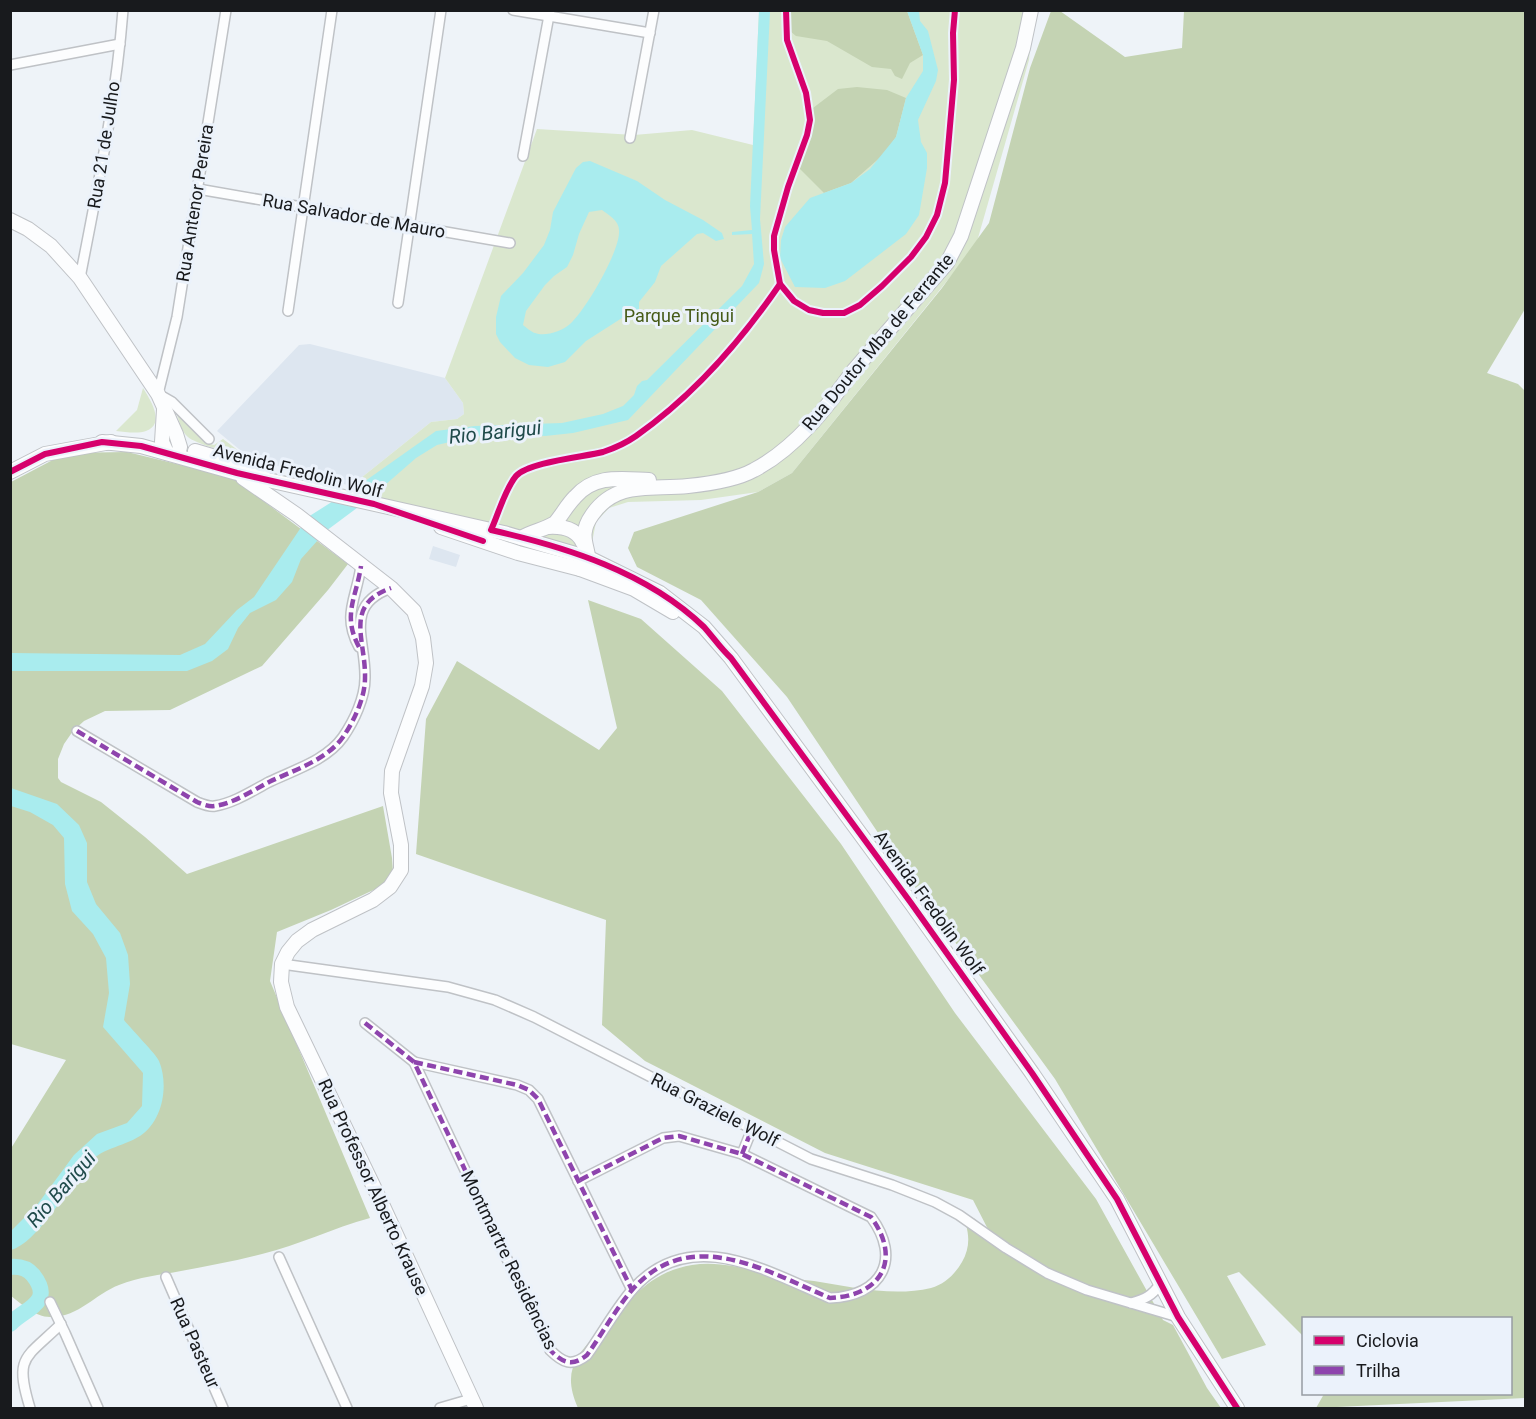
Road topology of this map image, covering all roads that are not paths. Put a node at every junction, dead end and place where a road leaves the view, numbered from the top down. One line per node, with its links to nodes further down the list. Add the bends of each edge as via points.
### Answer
1 (123, 10): 10 (street, Rua 21 de Julho)
2 (226, 10): 14 (street, Rua Antenor Pereira)
3 (332, 10): 15 (street)
4 (441, 10): 17 (street)
5 (513, 10): 8 (street)
6 (654, 10): 9 (street)
7 (1032, 10): 27 (main road, Rua Doutor Mba de Ferrante, via 968,218 947,263 798,438 753,471)
8 (549, 14): 9 (street); 13 (street)
9 (650, 33): 12 (street)
10 (120, 44): 11 (street); 19 (street, Rua 21 de Julho)
11 (10, 65)
12 (630, 138)
13 (523, 156)
14 (198, 189): 15 (street, Rua Salvador de Mauro); 22 (street, Rua Antenor Pereira, via 177,317)
15 (304, 208): 17 (street, Rua Salvador de Mauro); 21 (street)
16 (10, 220): 19 (main road, via 51,246)
17 (408, 225): 18 (street, Rua Salvador de Mauro); 20 (street)
18 (510, 243)
19 (80, 278): 22 (main road)
20 (398, 303)
21 (288, 311)
22 (158, 394): 23 (street, via 172,402); 24 (main road)
23 (209, 440)
24 (172, 449): 25 (main road, Avenida Fredolin Wolf, via 132,440 102,442 45,454); 26 (main road, Avenida Fredolin Wolf); 28 (main road, Avenida Fredolin Wolf, via 243,464)
25 (10, 472)
26 (237, 473): 28 (main road, Avenida Fredolin Wolf); 30 (main road)
27 (708, 482): 31 (main road, Rua Doutor Mba de Ferrante, via 597,480 584,487); 34 (main road, Rua Doutor Mba de Ferrante, via 619,492 602,502 590,518)
28 (294, 484): 29 (main road, Avenida Fredolin Wolf); 30 (main road, via 292,508)
29 (371, 503): 32 (main road, Avenida Fredolin Wolf); 35 (main road, Avenida Fredolin Wolf)
30 (298, 516): 38 (main road)
31 (548, 527): 33 (main road, Rua Doutor Mba de Ferrante); 34 (main road, via 571,530)
32 (504, 533): 33 (main road, Avenida Fredolin Wolf); 35 (main road)
33 (521, 538): 36 (main road); 37 (main road, Avenida Fredolin Wolf)
34 (583, 543): 37 (main road)
35 (495, 545): 36 (main road, Avenida Fredolin Wolf)
36 (518, 553): 39 (main road, Avenida Fredolin Wolf)
37 (589, 558): 39 (main road, via 587,567); 40 (main road, Avenida Fredolin Wolf)
38 (361, 566): 41 (main road); 42 (street)
39 (580, 569): 40 (main road, Avenida Fredolin Wolf)
40 (638, 586): 54 (main road, Avenida Fredolin Wolf, via 726,654 1032,1073 1117,1199)
41 (390, 588): 43 (street); 46 (main road, via 414,611 426,663 422,686 392,771 391,793 401,845 400,870 390,886 373,900 297,941)
42 (357, 589): 43 (street); 44 (street, via 350,620)
43 (371, 597): 44 (street, via 361,615)
44 (362, 652): 45 (street, via 365,679 358,710 331,751 213,807 197,802)
45 (77, 730)
46 (282, 964): 49 (street, Rua Graziele Wolf, via 448,987 495,999); 60 (main road, Rua Professor Alberto Krause, via 281,982 287,1007)
47 (365, 1023): 48 (street, Montmartre Residências)
48 (414, 1062): 51 (street, Montmartre Residências, via 529,1090 538,1099); 55 (street, Montmartre Residências, via 550,1350 558,1358 579,1361)
49 (752, 1130): 50 (street); 57 (street, Rua Graziele Wolf, via 811,1159 935,1202 1047,1273)
50 (742, 1154): 51 (street, Montmartre Residências, via 679,1136 663,1138); 55 (street, Montmartre Residências, via 871,1217 881,1230 886,1248 885,1266 875,1284 860,1294 830,1298 744,1262 706,1257 678,1260 653,1272)
51 (578, 1182): 55 (street, Montmartre Residências)
52 (279, 1257): 64 (street)
53 (166, 1277): 63 (street, Rua Pasteur)
54 (1160, 1284): 57 (street, via 1148,1298); 58 (main road, Avenida Fredolin Wolf)
55 (632, 1290)
56 (50, 1302): 59 (street)
57 (1131, 1303): 58 (street, Rua Graziele Wolf)
58 (1178, 1317): 66 (main road, Avenida Fredolin Wolf)
59 (61, 1324): 61 (street, via 24,1360 21,1372); 62 (street)
60 (474, 1404): 65 (street)
61 (30, 1408)
62 (98, 1408)
63 (223, 1408)
64 (347, 1408)
65 (440, 1408)
66 (1237, 1408)

